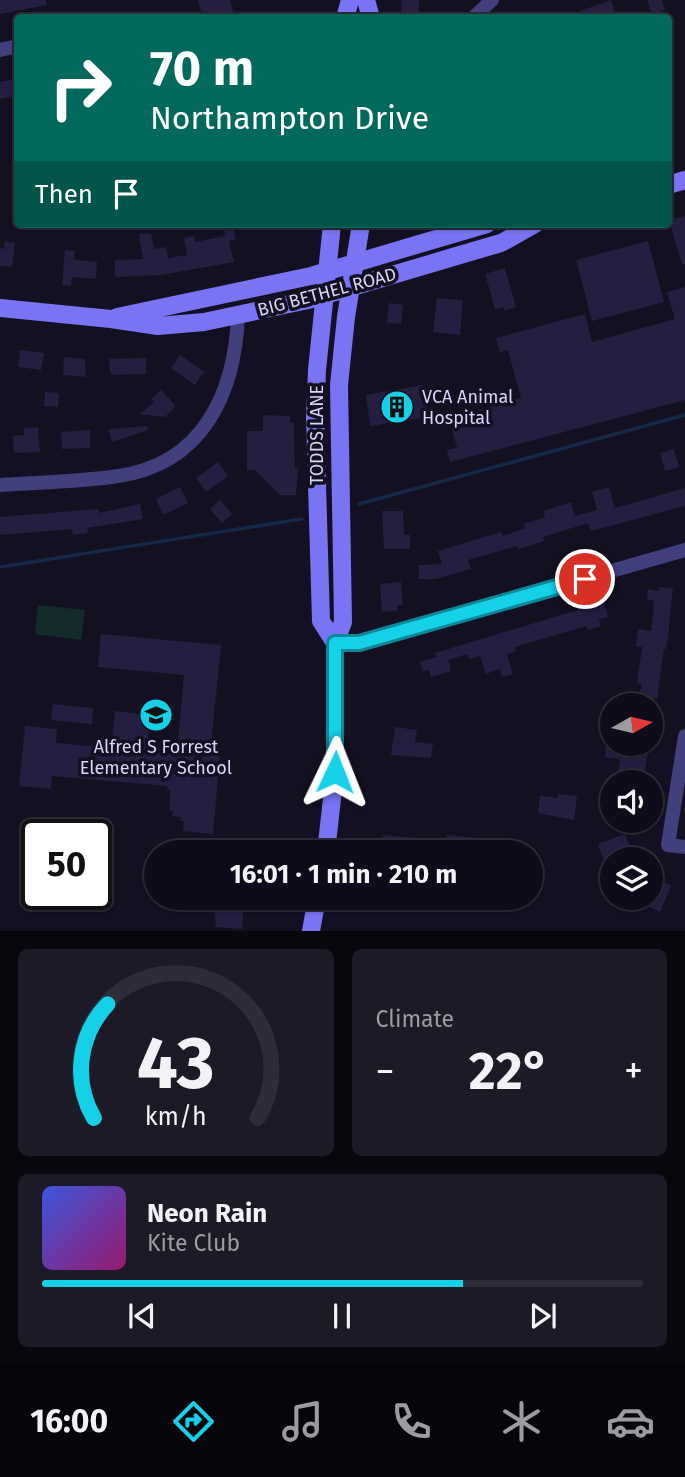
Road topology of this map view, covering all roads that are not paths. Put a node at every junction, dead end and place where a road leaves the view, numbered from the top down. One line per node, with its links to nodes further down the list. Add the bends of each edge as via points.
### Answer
1 (492, 0): 2 (street)
2 (477, 14)
3 (332, 228): 8 (main road, TODDS LANE)
4 (360, 228): 7 (main road, TODDS LANE)
5 (473, 228): 7 (main road, BIG BETHEL ROAD)
6 (528, 228): 9 (main road, BIG BETHEL ROAD, via 500,243)
7 (355, 262): 8 (main road, BIG BETHEL ROAD); 9 (main road, TODDS LANE)
8 (328, 272): 10 (main road, TODDS LANE); 13 (main road, BIG BETHEL ROAD)
9 (351, 286): 10 (main road, BIG BETHEL ROAD); 16 (main road, TODDS LANE, via 339,385 344,614)
10 (325, 295): 12 (main road, BIG BETHEL ROAD); 16 (main road, TODDS LANE, via 315,457 321,621)
11 (0, 309): 13 (main road, BIG BETHEL ROAD)
12 (238, 315): 13 (main road, BIG BETHEL ROAD, via 158,326); 14 (street, via 225,392 213,415 180,453 120,476)
13 (111, 319)
14 (0, 485)
15 (685, 550): 16 (street, via 359,643)
16 (335, 643): 18 (main road, TODDS LANE, via 335,772)
17 (685, 736): 19 (street, via 668,845)
18 (327, 840)
19 (685, 847)
20 (315, 910): 21 (main road)
21 (311, 931)

